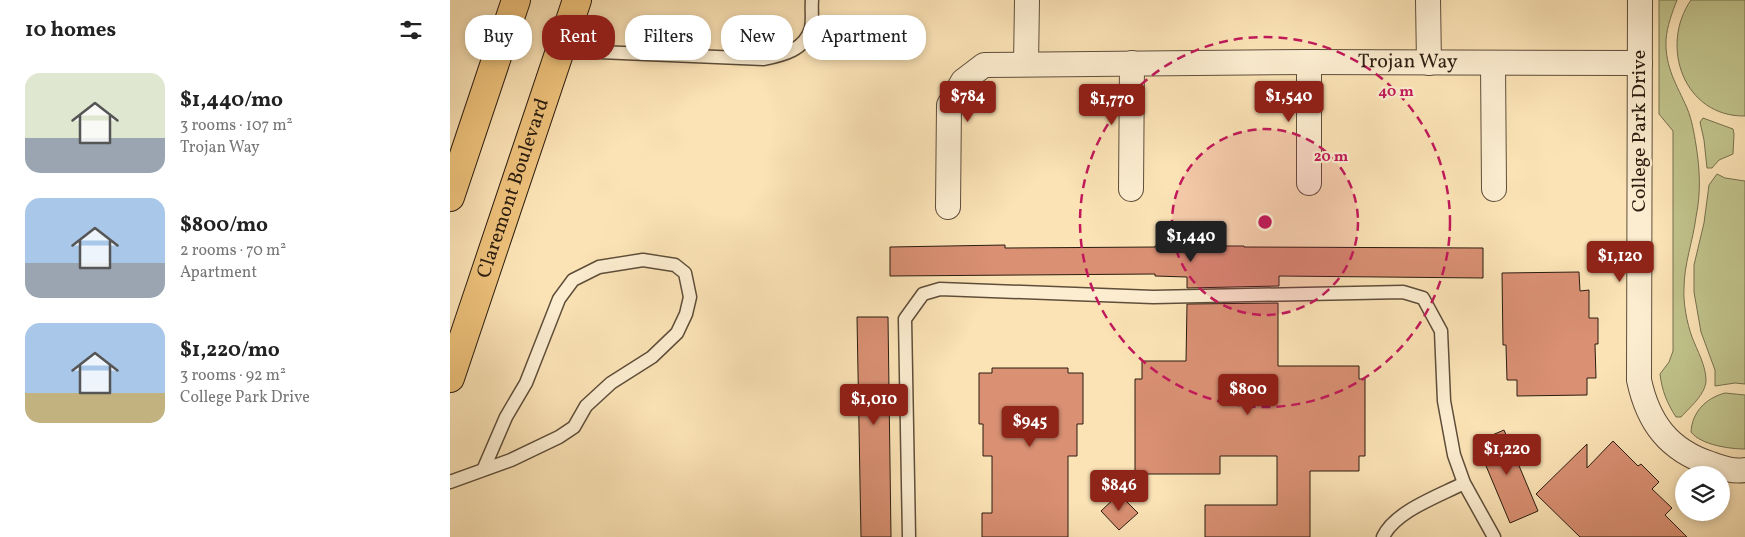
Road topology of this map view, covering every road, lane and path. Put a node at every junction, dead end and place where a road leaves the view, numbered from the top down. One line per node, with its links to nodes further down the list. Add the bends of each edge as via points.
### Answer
1 (516, 0): 19 (main road)
2 (577, 0): 7 (main road, Claremont Boulevard)
3 (812, 0): 8 (lane, via 811,29 801,45 787,54 764,59)
4 (1027, 0): 15 (street)
5 (1428, 0): 12 (street)
6 (1640, 0): 14 (street, College Park Drive)
7 (572, 15)
8 (615, 53)
9 (557, 60): 21 (main road, Claremont Boulevard)
10 (1309, 62): 11 (street, Trojan Way); 12 (street, Trojan Way); 16 (street)
11 (1132, 63): 15 (street, Trojan Way); 17 (street)
12 (1430, 63): 13 (street, Trojan Way)
13 (1494, 63): 14 (street, Trojan Way); 18 (street)
14 (1640, 63): 23 (street, College Park Drive, via 1639,380 1644,401 1655,424 1669,442 1688,454 1727,469)
15 (1026, 64): 20 (street, Trojan Way, via 984,65 963,81 949,105)
16 (1309, 184)
17 (1131, 189)
18 (1494, 189)
19 (450, 197)
20 (948, 207)
21 (450, 378)
22 (484, 468): 22 (lane, via 511,460 559,437 574,427 586,406 611,383 652,358 677,333 686,314 690,297 685,273 675,264 643,260 599,267 573,280 559,300 526,383); 24 (lane)
23 (1745, 470)
24 (450, 482)
25 (1464, 483): 26 (lane, via 1454,455 1444,401 1441,331 1423,298 1403,292 1153,297 940,289 923,294 905,319); 27 (lane, via 1398,516); 28 (lane)
26 (909, 537)
27 (1382, 537)
28 (1494, 537)

